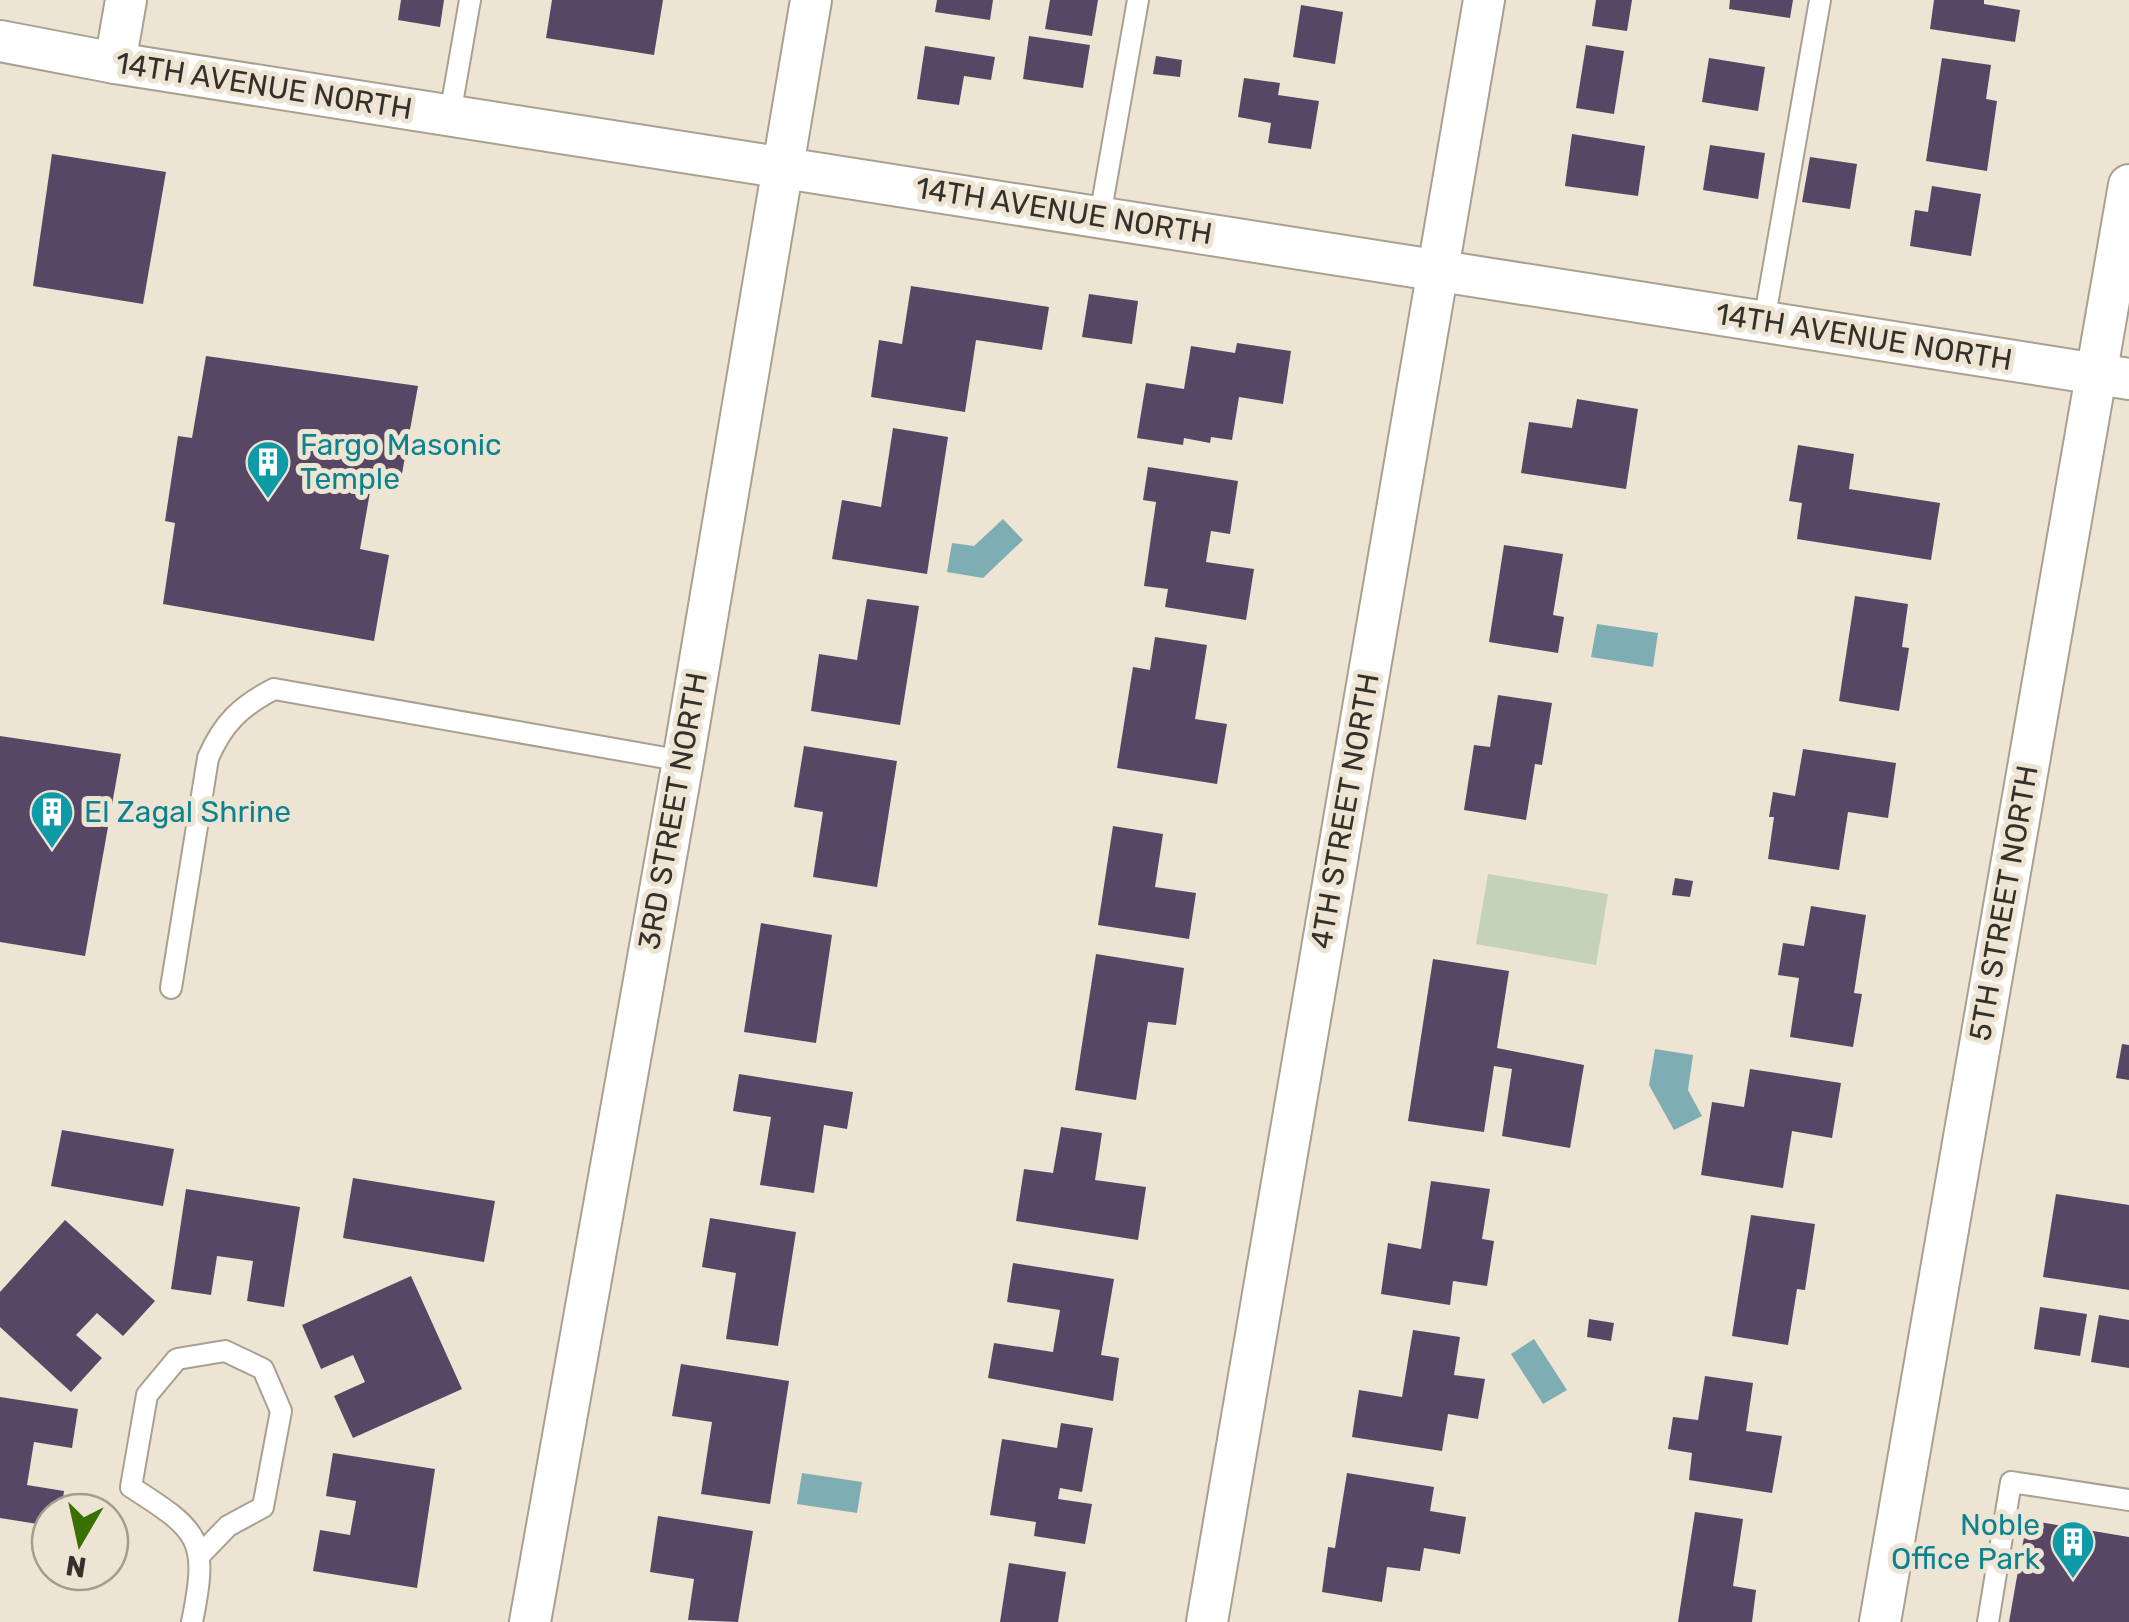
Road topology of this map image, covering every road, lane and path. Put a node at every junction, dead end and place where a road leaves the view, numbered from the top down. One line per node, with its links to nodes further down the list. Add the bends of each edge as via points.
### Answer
1 (126, 0): 8 (street)
2 (470, 0): 9 (lane)
3 (810, 0): 10 (street, 3RD STREET NORTH)
4 (1138, 0): 12 (lane)
5 (1484, 0): 13 (street, 4TH STREET NORTH)
6 (1820, 0): 14 (lane)
7 (0, 41): 8 (street, 14TH AVENUE NORTH)
8 (114, 63): 9 (street, 14TH AVENUE NORTH)
9 (450, 115): 10 (street, 14TH AVENUE NORTH)
10 (782, 166): 12 (street, 14TH AVENUE NORTH); 16 (street, 3RD STREET NORTH)
11 (2129, 185): 15 (street, 5TH STREET NORTH)
12 (1100, 216): 13 (street, 14TH AVENUE NORTH)
13 (1438, 272): 14 (street, 14TH AVENUE NORTH); 22 (street, 4TH STREET NORTH)
14 (1764, 322): 15 (street, 14TH AVENUE NORTH)
15 (2112, 376): 23 (street, 5TH STREET NORTH)
16 (682, 761): 17 (lane, via 274,689 233,715 208,758); 21 (street, 3RD STREET NORTH)
17 (171, 988)
18 (2129, 1500): 24 (lane, via 2010,1482)
19 (201, 1554): 19 (lane, via 228,1526 263,1507 281,1411 263,1369 224,1351 177,1360 146,1395 131,1487 179,1518); 20 (lane)
20 (192, 1622)
21 (530, 1622)
22 (1206, 1622)
23 (1880, 1622)
24 (1988, 1622)

